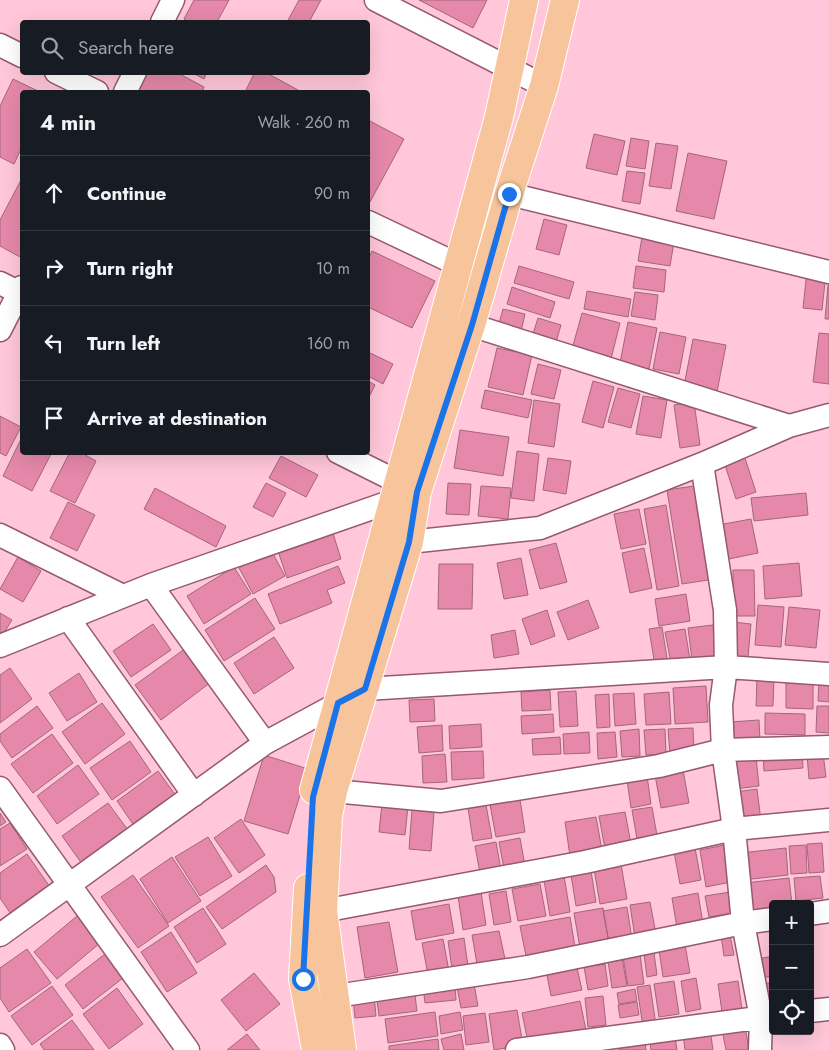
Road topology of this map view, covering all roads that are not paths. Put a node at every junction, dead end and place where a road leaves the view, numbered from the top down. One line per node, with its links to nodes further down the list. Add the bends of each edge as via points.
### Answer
1 (173, 0): 5 (street)
2 (376, 0): 8 (street)
3 (524, 0): 8 (main road)
4 (565, 0): 11 (main road)
5 (163, 20)
6 (0, 45): 7 (street)
7 (20, 55)
8 (510, 68): 11 (street); 16 (main road)
9 (62, 75): 12 (street)
10 (134, 75): 13 (street)
11 (544, 86): 14 (main road)
12 (93, 90)
13 (126, 90)
14 (509, 194): 17 (street); 18 (main road)
15 (370, 223): 16 (street)
16 (459, 266): 18 (street); 26 (main road)
17 (829, 272)
18 (486, 278): 20 (main road)
19 (16, 289): 21 (street)
20 (472, 325): 23 (street); 26 (main road)
21 (0, 330)
22 (829, 415): 23 (street)
23 (789, 426): 25 (street)
24 (343, 455): 26 (street)
25 (702, 464): 28 (street, via 540,528); 33 (street, via 725,610)
26 (403, 492): 28 (main road); 29 (street); 36 (main road)
27 (0, 535): 30 (street)
28 (409, 542): 35 (main road)
29 (151, 585): 30 (street); 37 (street)
30 (123, 596): 31 (street)
31 (68, 618): 32 (street); 42 (street)
32 (0, 646)
33 (726, 667): 34 (street); 35 (street); 39 (street, via 721,705)
34 (829, 674)
35 (365, 689): 36 (street); 41 (main road)
36 (338, 703): 37 (street); 59 (main road, via 313,797 303,979)
37 (265, 743): 42 (street)
38 (829, 747): 39 (street)
39 (723, 750): 41 (street, via 659,766 441,801); 44 (street)
40 (0, 788): 45 (street)
41 (333, 791): 46 (main road, via 328,816)
42 (194, 795): 45 (street)
43 (829, 820): 44 (street)
44 (734, 829): 46 (street, via 585,862); 50 (street)
45 (70, 884): 51 (street); 58 (street)
46 (323, 911): 52 (main road)
47 (829, 911): 48 (street)
48 (814, 913)
49 (769, 920): 50 (street)
50 (743, 923): 52 (street, via 528,967); 55 (street)
51 (0, 935)
52 (336, 996): 60 (main road)
53 (829, 1009): 54 (street)
54 (814, 1011)
55 (767, 1017): 61 (street); 62 (street)
56 (0, 1045): 57 (street)
57 (3, 1050)
58 (188, 1050)
59 (316, 1050)
60 (342, 1050)
61 (517, 1050)
62 (760, 1050)

